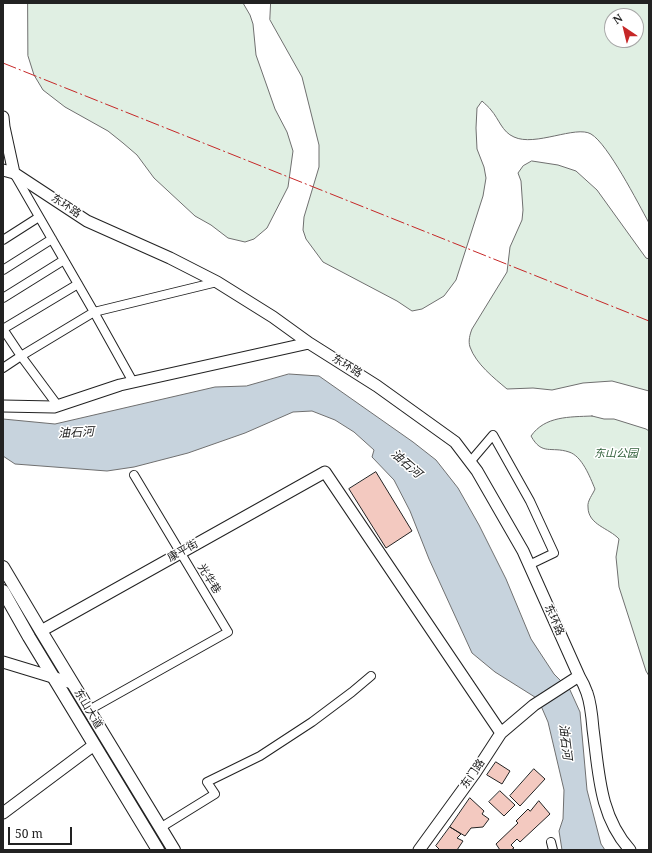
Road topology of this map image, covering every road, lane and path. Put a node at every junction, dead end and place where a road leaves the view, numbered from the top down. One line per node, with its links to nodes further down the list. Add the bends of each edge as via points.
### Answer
1 (3, 117): 2 (street)
2 (8, 171): 3 (street); 8 (street, 东环路, via 87,220)
3 (39, 217): 4 (street); 5 (street)
4 (52, 239): 6 (street); 7 (street)
5 (3, 240)
6 (64, 260): 9 (street); 10 (street)
7 (3, 270)
8 (217, 282): 11 (street); 13 (street, 东环路)
9 (78, 284): 11 (street); 12 (street)
10 (3, 298)
11 (94, 312): 14 (street); 16 (street)
12 (3, 329): 14 (street)
13 (309, 343): 16 (street); 19 (street, 东环路, via 377,386 455,442)
14 (21, 356): 15 (street); 18 (street)
15 (3, 368)
16 (133, 382): 18 (street)
17 (3, 406): 18 (street)
18 (58, 406)
19 (470, 462): 22 (street, 东环路); 22 (street, via 493,435 530,501 554,553)
20 (134, 475): 21 (street, 光华巷)
21 (180, 553): 25 (street, 康平街); 31 (street, 光华巷, via 228,632); 32 (street, 康平街, via 325,472)
22 (530, 565): 29 (street, 东环路)
23 (3, 566): 25 (main road, 东山大道)
24 (3, 591): 28 (main road, 东山大道)
25 (41, 631): 30 (main road, 东山大道)
26 (3, 662): 28 (street)
27 (371, 676): 35 (street, via 312,722 260,756 207,782 214,794)
28 (53, 677): 30 (street); 33 (main road, 东山大道)
29 (575, 678): 32 (street, 东门路, via 534,705); 39 (street, 东环路, via 588,693 598,777 605,806 613,826)
30 (72, 683): 31 (main road, 东山大道)
31 (88, 710): 35 (main road, 东山大道)
32 (501, 733): 38 (street, 东门路)
33 (94, 745): 34 (street); 36 (main road, 东山大道)
34 (3, 812)
35 (160, 828): 37 (main road, 东山大道)
36 (158, 850)
37 (174, 850)
38 (419, 850)
39 (630, 850)

